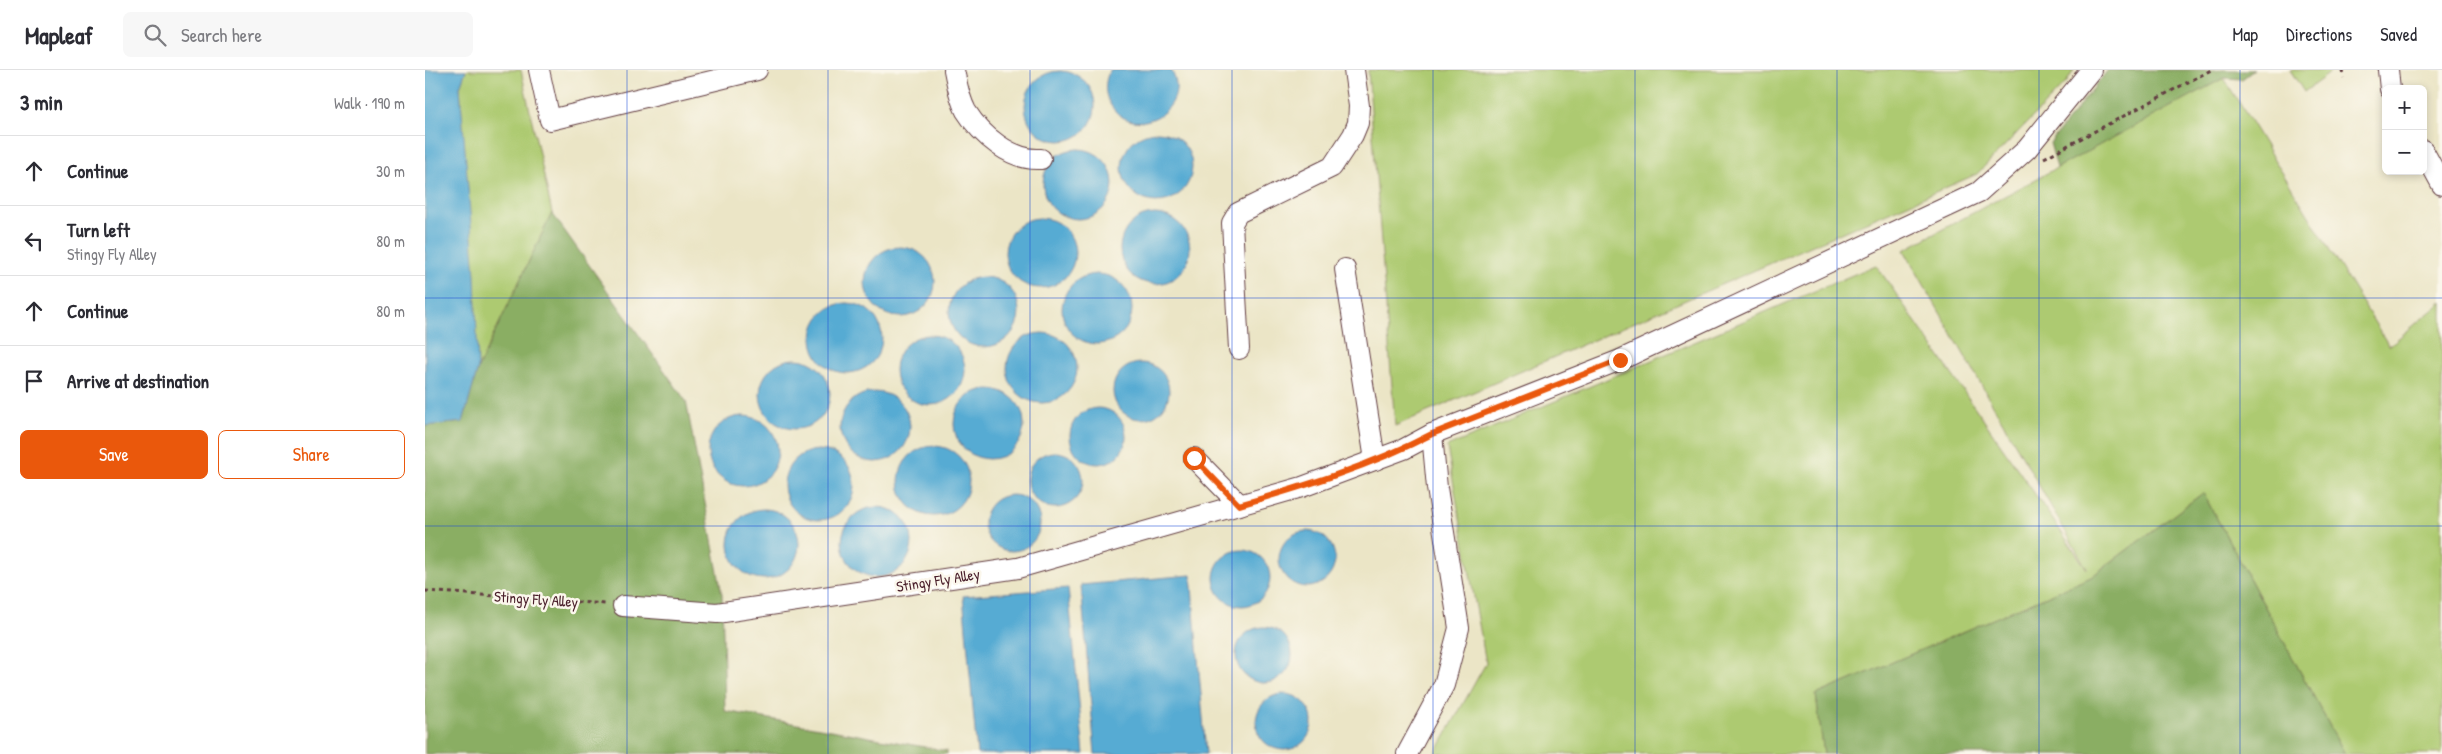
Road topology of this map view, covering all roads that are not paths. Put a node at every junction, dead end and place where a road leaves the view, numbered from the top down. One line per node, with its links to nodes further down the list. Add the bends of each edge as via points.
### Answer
1 (539, 70): 2 (lane, via 550,120)
2 (757, 70)
3 (954, 70): 9 (lane, via 959,96 978,127 1009,151)
4 (1354, 70): 12 (lane, via 1358,123 1332,167 1238,213 1232,223)
5 (2091, 70): 13 (lane, Stingy Fly Alley, via 2027,149 1979,192 1620,360)
6 (2388, 70): 7 (lane)
7 (2390, 85)
8 (2427, 157): 10 (lane)
9 (1041, 159)
10 (2442, 185)
11 (1345, 269): 15 (lane)
12 (1239, 349)
13 (1432, 434): 15 (lane, Stingy Fly Alley); 18 (lane, via 1459,628 1444,685)
14 (1194, 458): 16 (lane)
15 (1375, 460): 16 (lane, Stingy Fly Alley, via 1302,487)
16 (1239, 505): 17 (lane, Stingy Fly Alley, via 1018,568 717,613)
17 (623, 606)
18 (1407, 754)

